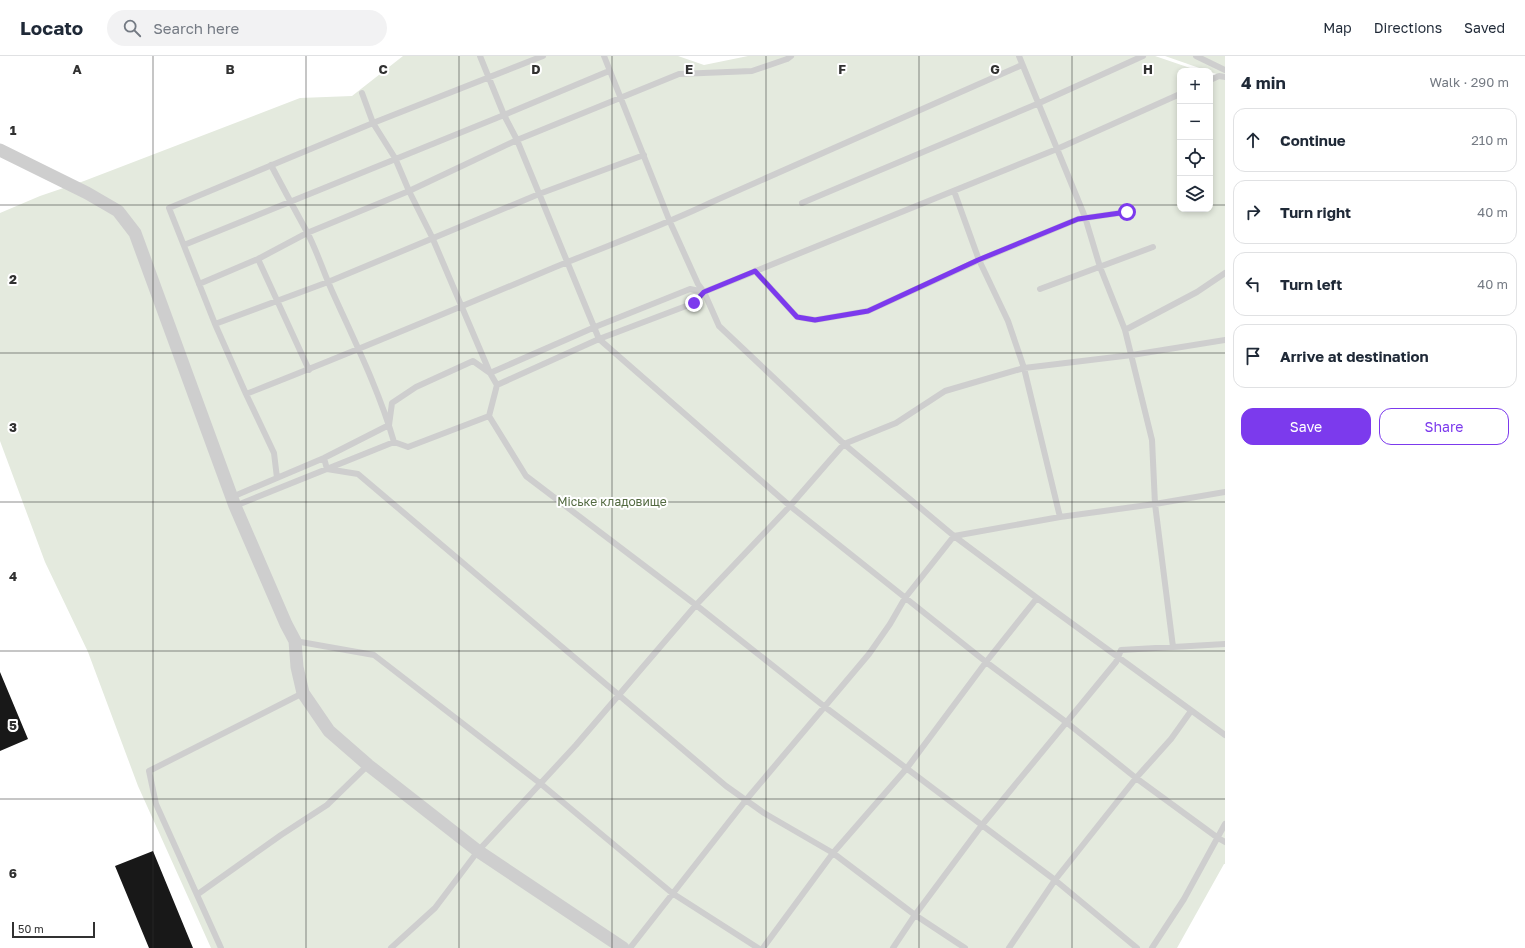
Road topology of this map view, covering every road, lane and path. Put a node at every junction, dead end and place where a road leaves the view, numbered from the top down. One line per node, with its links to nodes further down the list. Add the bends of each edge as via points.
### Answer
1 (480, 56): 11 (lane)
2 (543, 56): 11 (lane)
3 (604, 56): 10 (lane)
4 (791, 56): 16 (lane, via 752,71 679,74)
5 (1019, 56): 8 (lane)
6 (1143, 56): 17 (lane)
7 (1196, 56): 9 (lane)
8 (1022, 65): 17 (lane); 33 (lane)
9 (1225, 70)
10 (609, 71): 16 (lane); 18 (lane)
11 (489, 77): 18 (lane); 19 (lane)
12 (1225, 77): 13 (lane)
13 (1213, 79)
14 (362, 93): 19 (lane)
15 (1177, 95): 21 (lane)
16 (620, 99): 20 (lane); 23 (lane)
17 (1037, 104): 21 (lane); 30 (lane)
18 (504, 115): 20 (lane); 24 (lane)
19 (373, 123): 24 (lane); 25 (lane)
20 (517, 140): 26 (lane); 28 (lane)
21 (1057, 149): 27 (lane); 32 (lane)
22 (0, 150): 70 (street, via 118,211 135,233)
23 (644, 155): 28 (lane); 33 (lane)
24 (395, 158): 26 (lane); 29 (lane)
25 (271, 165): 29 (lane); 36 (lane, via 169,208)
26 (409, 191): 34 (lane); 35 (lane)
27 (954, 191): 39 (lane); 42 (lane)
28 (539, 194): 35 (lane); 40 (lane)
29 (290, 202): 34 (lane); 36 (lane)
30 (802, 203)
31 (1127, 212): 32 (lane)
32 (1085, 217): 39 (lane); 41 (lane)
33 (670, 222): 40 (lane); 47 (lane)
34 (307, 233): 38 (lane); 44 (lane)
35 (432, 238): 44 (lane); 49 (lane)
36 (184, 245): 45 (lane)
37 (1153, 247): 41 (lane)
38 (258, 259): 45 (lane); 48 (lane)
39 (978, 260): 42 (lane, via 868,311 815,320 797,317); 57 (lane, via 1008,321)
40 (567, 262): 49 (lane); 51 (lane)
41 (1100, 267): 46 (lane); 52 (lane)
42 (755, 271): 47 (lane)
43 (1225, 273): 52 (lane, via 1197,292)
44 (328, 282): 48 (lane); 55 (lane)
45 (200, 284): 50 (lane)
46 (1040, 289)
47 (704, 292): 51 (lane, via 690,289); 53 (lane, via 694,303); 65 (lane, via 719,326)
48 (277, 300): 50 (lane); 58 (lane)
49 (461, 306): 55 (lane); 59 (lane)
50 (215, 324): 61 (lane)
51 (595, 327): 53 (lane); 59 (lane)
52 (1125, 330): 56 (lane)
53 (599, 339): 60 (lane); 72 (lane)
54 (1225, 340): 56 (lane)
55 (359, 349): 58 (lane); 63 (lane)
56 (1132, 355): 57 (lane); 71 (lane, via 1152,440)
57 (1024, 368): 65 (lane, via 944,391 896,422); 73 (lane)
58 (309, 370): 61 (lane)
59 (490, 373): 60 (lane); 63 (lane, via 473,361 416,387 392,403)
60 (497, 385): 62 (lane)
61 (246, 394): 68 (lane, via 274,452)
62 (489, 416): 64 (lane, via 408,447); 77 (lane, via 526,476)
63 (389, 425): 64 (lane); 66 (lane)
64 (394, 442): 67 (lane)
65 (844, 444): 72 (lane); 74 (lane)
66 (324, 458): 67 (lane); 68 (lane)
67 (327, 469): 70 (lane); 84 (lane, via 358,474)
68 (277, 478): 70 (lane)
69 (1225, 492): 71 (lane)
70 (234, 501): 78 (street)
71 (1155, 504): 73 (lane); 80 (lane)
72 (790, 506): 75 (lane); 77 (lane)
73 (1060, 517): 74 (lane)
74 (954, 536): 75 (lane); 76 (lane)
75 (905, 598): 82 (lane); 85 (lane, via 869,654)
76 (1037, 598): 81 (lane); 82 (lane)
77 (696, 604): 84 (lane); 85 (lane)
78 (295, 640): 83 (street, via 297,667); 92 (lane, via 374,655)
79 (1225, 644): 80 (lane)
80 (1173, 647): 81 (lane, via 1121,650)
81 (1117, 657): 86 (lane); 87 (lane, via 1116,662)
82 (986, 662): 87 (lane); 90 (lane)
83 (303, 693): 89 (street, via 329,731); 101 (lane, via 148,771 156,804)
84 (619, 694): 92 (lane); 93 (lane, via 726,786)
85 (825, 706): 90 (lane); 93 (lane)
86 (1191, 711): 88 (lane); 91 (lane, via 1172,740)
87 (1066, 722): 91 (lane); 95 (lane)
88 (1225, 735)
89 (368, 765): 98 (street); 101 (lane, via 327,804)
90 (907, 768): 95 (lane); 99 (lane)
91 (1136, 778): 96 (lane); 100 (lane)
92 (541, 784): 98 (lane); 102 (lane)
93 (746, 800): 99 (lane); 102 (lane)
94 (1225, 824): 96 (lane)
95 (982, 825): 100 (lane); 103 (lane)
96 (1218, 838): 97 (lane); 114 (lane, via 1184,899)
97 (1225, 842)
98 (478, 851): 105 (lane, via 435,908); 106 (street)
99 (833, 853): 103 (lane); 109 (lane)
100 (1055, 880): 112 (lane); 113 (lane)
101 (198, 894): 104 (lane)
102 (672, 894): 107 (lane); 108 (lane)
103 (915, 916): 110 (lane); 111 (lane)
104 (222, 948)
105 (391, 948)
106 (623, 948)
107 (630, 948)
108 (758, 948)
109 (763, 948)
110 (893, 948)
111 (965, 948)
112 (1009, 948)
113 (1137, 948)
114 (1152, 948)

